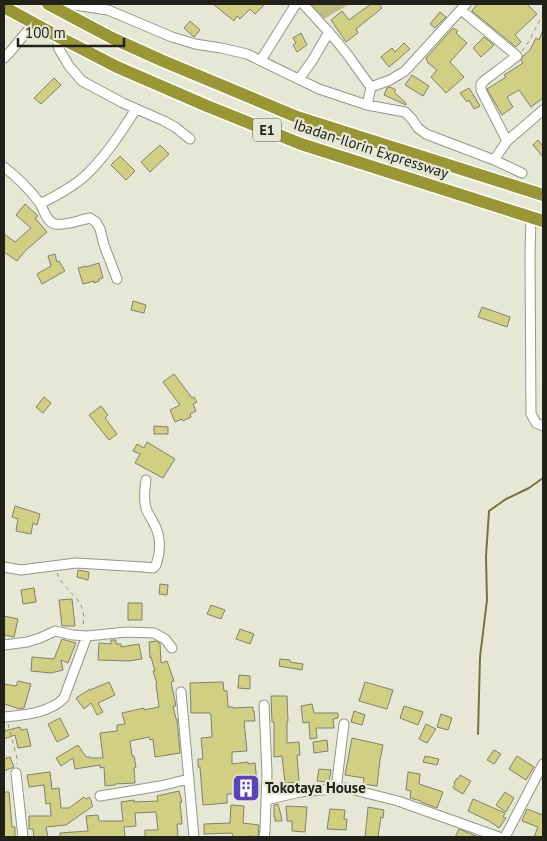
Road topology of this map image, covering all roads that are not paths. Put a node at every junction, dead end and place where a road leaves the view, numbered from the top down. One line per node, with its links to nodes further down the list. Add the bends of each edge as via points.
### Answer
1 (48, 4): 23 (highway, Ibadan-Ilorin Expressway / E1, via 112,38 296,117)
2 (68, 4): 5 (street)
3 (296, 4): 12 (street)
4 (303, 4): 9 (street)
5 (96, 6): 12 (street, via 172,37)
6 (4, 7): 8 (highway, Ibadan-Ilorin Expressway / E1)
7 (463, 7): 14 (street, via 405,71); 19 (street, via 518,56 481,84)
8 (33, 24): 10 (highway, Ibadan-Ilorin Expressway / E1); 11 (street)
9 (329, 32): 13 (street); 14 (street)
10 (57, 36): 16 (street, via 59,49 82,81); 25 (highway, Ibadan-Ilorin Expressway / E1, via 126,71 302,144)
11 (4, 58)
12 (261, 60): 13 (street)
13 (299, 79): 15 (street)
14 (371, 87): 15 (street)
15 (366, 105): 20 (street, via 405,112 426,134)
16 (136, 109): 18 (street, via 164,120); 24 (street, via 116,140 88,173)
17 (543, 110): 19 (street)
18 (190, 139)
19 (507, 141): 20 (street)
20 (494, 160): 22 (street)
21 (4, 167): 24 (street, via 17,176)
22 (522, 173)
23 (543, 195)
24 (40, 204): 26 (street, via 50,222 56,224 90,218 96,222)
25 (537, 219): 27 (street, via 530,255 531,414)
26 (117, 279)
27 (543, 426)
28 (146, 480): 29 (street, via 146,508 160,539 158,559 153,568 76,563 21,570)
29 (4, 567)
30 (84, 636): 31 (street, via 55,631 27,642); 32 (street, via 154,633); 35 (street, via 64,698 51,708)
31 (4, 645)
32 (172, 648)
33 (181, 692): 39 (street)
34 (264, 704): 42 (street)
35 (5, 717)
36 (344, 724): 40 (street)
37 (543, 764): 47 (street)
38 (16, 773): 43 (street)
39 (189, 779): 41 (street); 44 (street)
40 (336, 789): 42 (street, via 300,792); 46 (street, via 346,788 398,800)
41 (100, 796)
42 (266, 800): 45 (street)
43 (23, 837)
44 (194, 837)
45 (264, 837)
46 (499, 837)
47 (505, 837)

